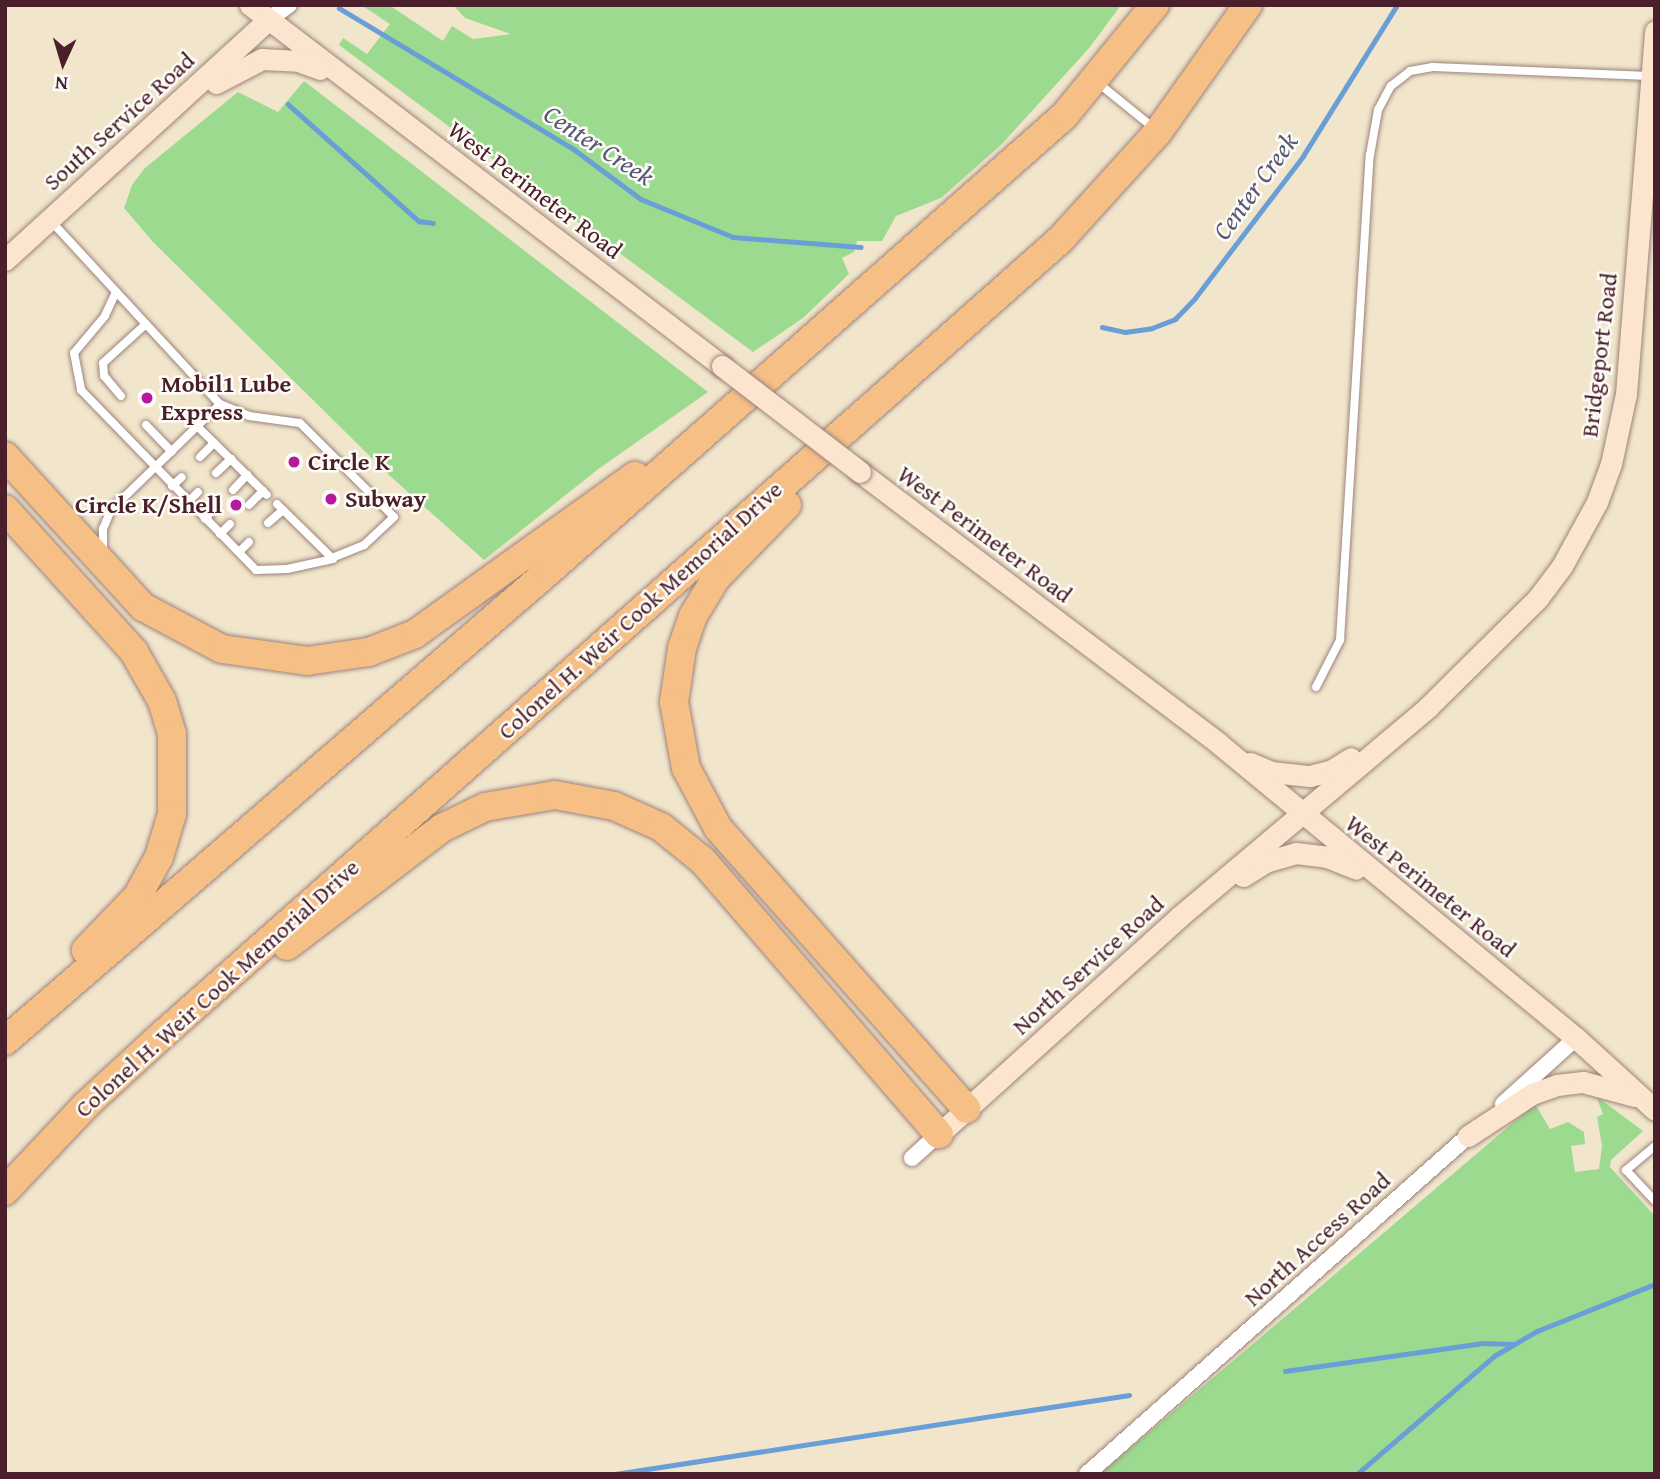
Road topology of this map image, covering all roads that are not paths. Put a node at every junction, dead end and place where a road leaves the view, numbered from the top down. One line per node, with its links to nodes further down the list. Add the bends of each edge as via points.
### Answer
1 (250, 5): 6 (street, West Perimeter Road)
2 (289, 5): 6 (street)
3 (1134, 5): 13 (highway, via 1071,88)
4 (1155, 5): 10 (highway)
5 (1248, 5): 12 (highway, Colonel H. Weir Cook Memorial Drive)
6 (268, 20): 8 (street, West Perimeter Road); 11 (street, South Service Road)
7 (1655, 31): 9 (street, Bridgeport Road)
8 (338, 76): 11 (street, via 298,61 262,59 237,68); 51 (street, West Perimeter Road, bridge, via 475,175)
9 (1650, 76): 49 (street, Bridgeport Road, via 1626,394 1611,464 1597,502 1562,566 1538,598); 50 (lane, via 1433,67 1410,71 1391,86 1378,110 1370,155 1340,640)
10 (1096, 81): 12 (lane); 13 (highway, via 1064,116)
11 (159, 122): 14 (street, South Service Road)
12 (1158, 132): 17 (highway, Colonel H. Weir Cook Memorial Drive, via 1060,240)
13 (950, 217): 21 (highway)
14 (50, 220): 15 (street, South Service Road); 16 (lane)
15 (5, 260)
16 (116, 292): 18 (lane); 29 (lane, via 105,316 74,353 77,382)
17 (976, 317): 56 (highway, Colonel H. Weir Cook Memorial Drive); 60 (highway, via 716,579 693,616 682,648 674,702 686,768 718,828)
18 (146, 324): 19 (lane, via 103,363 104,376); 20 (lane)
19 (121, 396)
20 (220, 404): 23 (lane); 46 (lane, via 249,416 300,423 394,517 364,545)
21 (716, 422): 48 (highway, via 594,503 435,622 390,644 335,659 283,660 222,649); 58 (highway)
22 (146, 425): 25 (lane)
23 (197, 426): 24 (lane); 25 (lane)
24 (214, 443): 27 (lane); 28 (lane)
25 (172, 452): 29 (lane)
26 (5, 456): 48 (highway, via 115,581)
27 (201, 457)
28 (231, 459): 30 (lane); 31 (lane)
29 (154, 469): 33 (lane); 48 (lane, via 111,510 101,543 106,557)
30 (216, 473)
31 (247, 475): 34 (lane); 37 (lane, via 265,493)
32 (182, 477): 33 (lane)
33 (172, 486): 36 (lane)
34 (233, 489)
35 (198, 492): 36 (lane)
36 (188, 502): 40 (lane)
37 (249, 505)
38 (214, 508): 40 (lane)
39 (5, 509): 55 (highway, via 145,668 167,717 175,774 167,834 137,897)
40 (205, 519): 43 (lane)
41 (268, 523): 46 (lane, via 280,507)
42 (230, 524): 43 (lane)
43 (220, 534): 45 (lane)
44 (249, 542): 45 (lane)
45 (239, 552): 46 (lane, via 256,569 270,571)
46 (332, 559): 47 (lane)
47 (313, 563)
48 (158, 617)
49 (1458, 676): 51 (street, via 1341,766 1322,774 1270,772); 52 (street, Bridgeport Road, via 1394,737)
50 (1316, 687)
51 (1218, 743): 52 (street, West Perimeter Road)
52 (1301, 813): 53 (street, West Perimeter Road); 54 (street, North Service Road)
53 (1379, 880): 54 (street, via 1327,857 1282,855); 57 (street, West Perimeter Road)
54 (1180, 917): 60 (street, North Service Road)
55 (5, 1024)
56 (160, 1037): 61 (highway, via 442,828 509,800 576,796 648,819 690,849); 65 (highway, Colonel H. Weir Cook Memorial Drive, via 86,1105)
57 (1576, 1038): 59 (street, West Perimeter Road); 62 (street, North Access Road)
58 (5, 1041)
59 (1649, 1104): 62 (street, via 1583,1082 1557,1085 1532,1094)
60 (967, 1109): 61 (street, North Service Road)
61 (939, 1134): 64 (street, North Service Road)
62 (1468, 1136): 67 (street, North Access Road)
63 (1655, 1146): 66 (lane, via 1626,1170)
64 (912, 1158)
65 (5, 1191)
66 (1655, 1201)
67 (1087, 1474)

